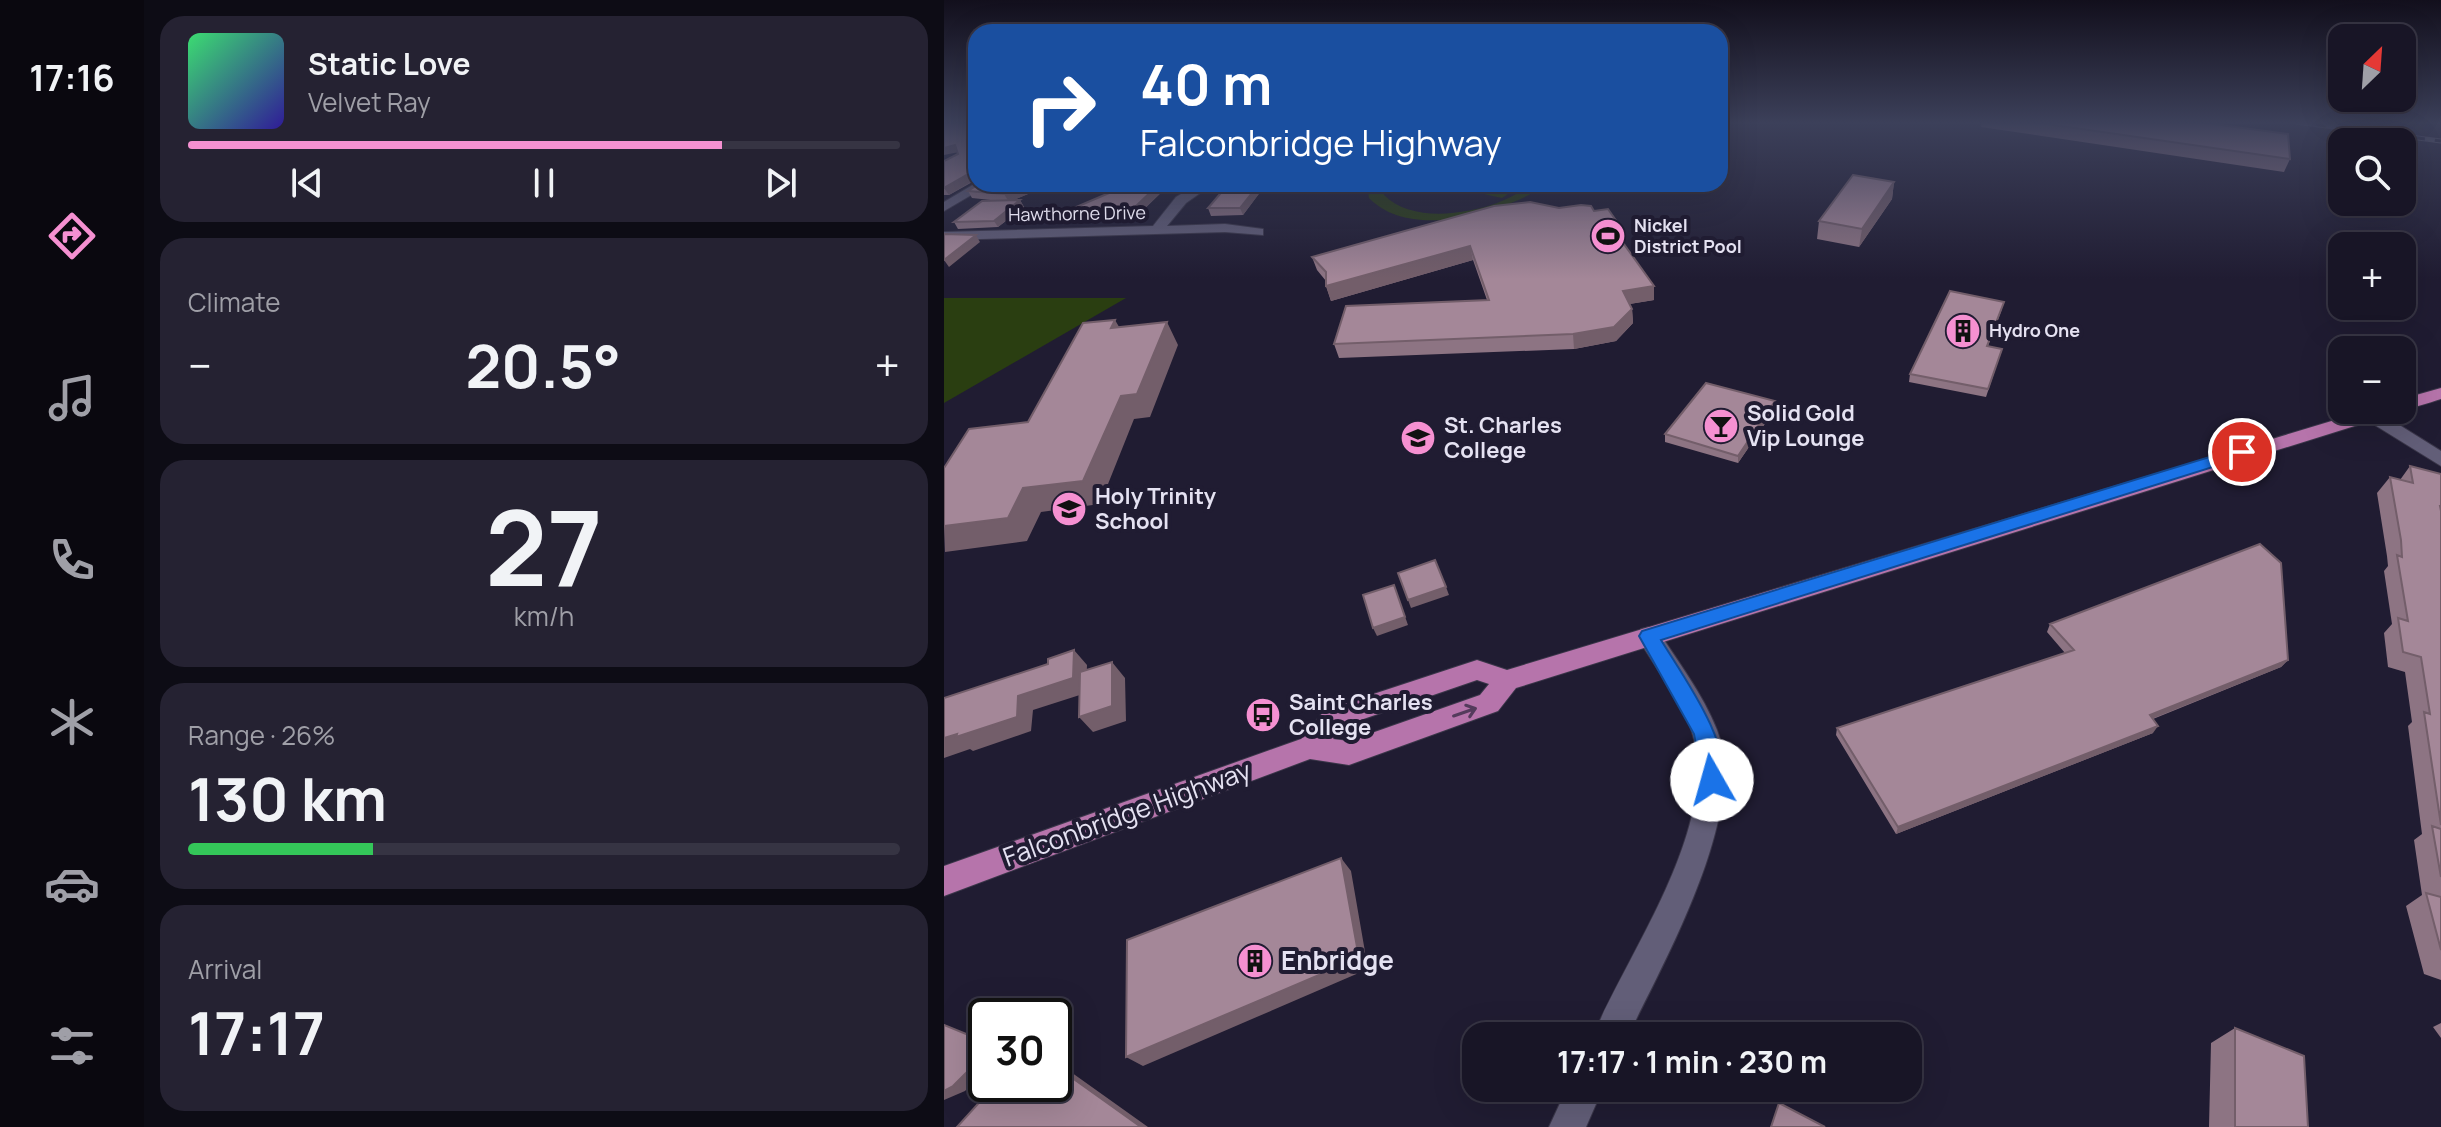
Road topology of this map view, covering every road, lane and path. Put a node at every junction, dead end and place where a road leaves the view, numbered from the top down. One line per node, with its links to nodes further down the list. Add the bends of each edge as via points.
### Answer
1 (970, 192): 3 (street)
2 (1194, 192): 4 (street)
3 (944, 207)
4 (1157, 230): 5 (street, Hawthorne Drive); 6 (street, Hawthorne Drive)
5 (1258, 232)
6 (944, 236)
7 (2441, 393): 8 (main road)
8 (2416, 401)
9 (2338, 424): 12 (main road, Falconbridge Highway)
10 (2394, 424): 11 (street)
11 (2441, 460)
12 (1649, 636): 13 (main road, Falconbridge Highway); 16 (street, via 1705,733 1710,797 1677,893)
13 (1507, 680): 14 (main road, Falconbridge Highway, one-way to 13, via 1349,753 1489,703); 14 (main road, Falconbridge Highway, via 1477,670 1334,718)
14 (1310, 747): 15 (main road, Falconbridge Highway)
15 (944, 881)
16 (1617, 1022)
17 (1579, 1102): 18 (street)
18 (1567, 1127)

